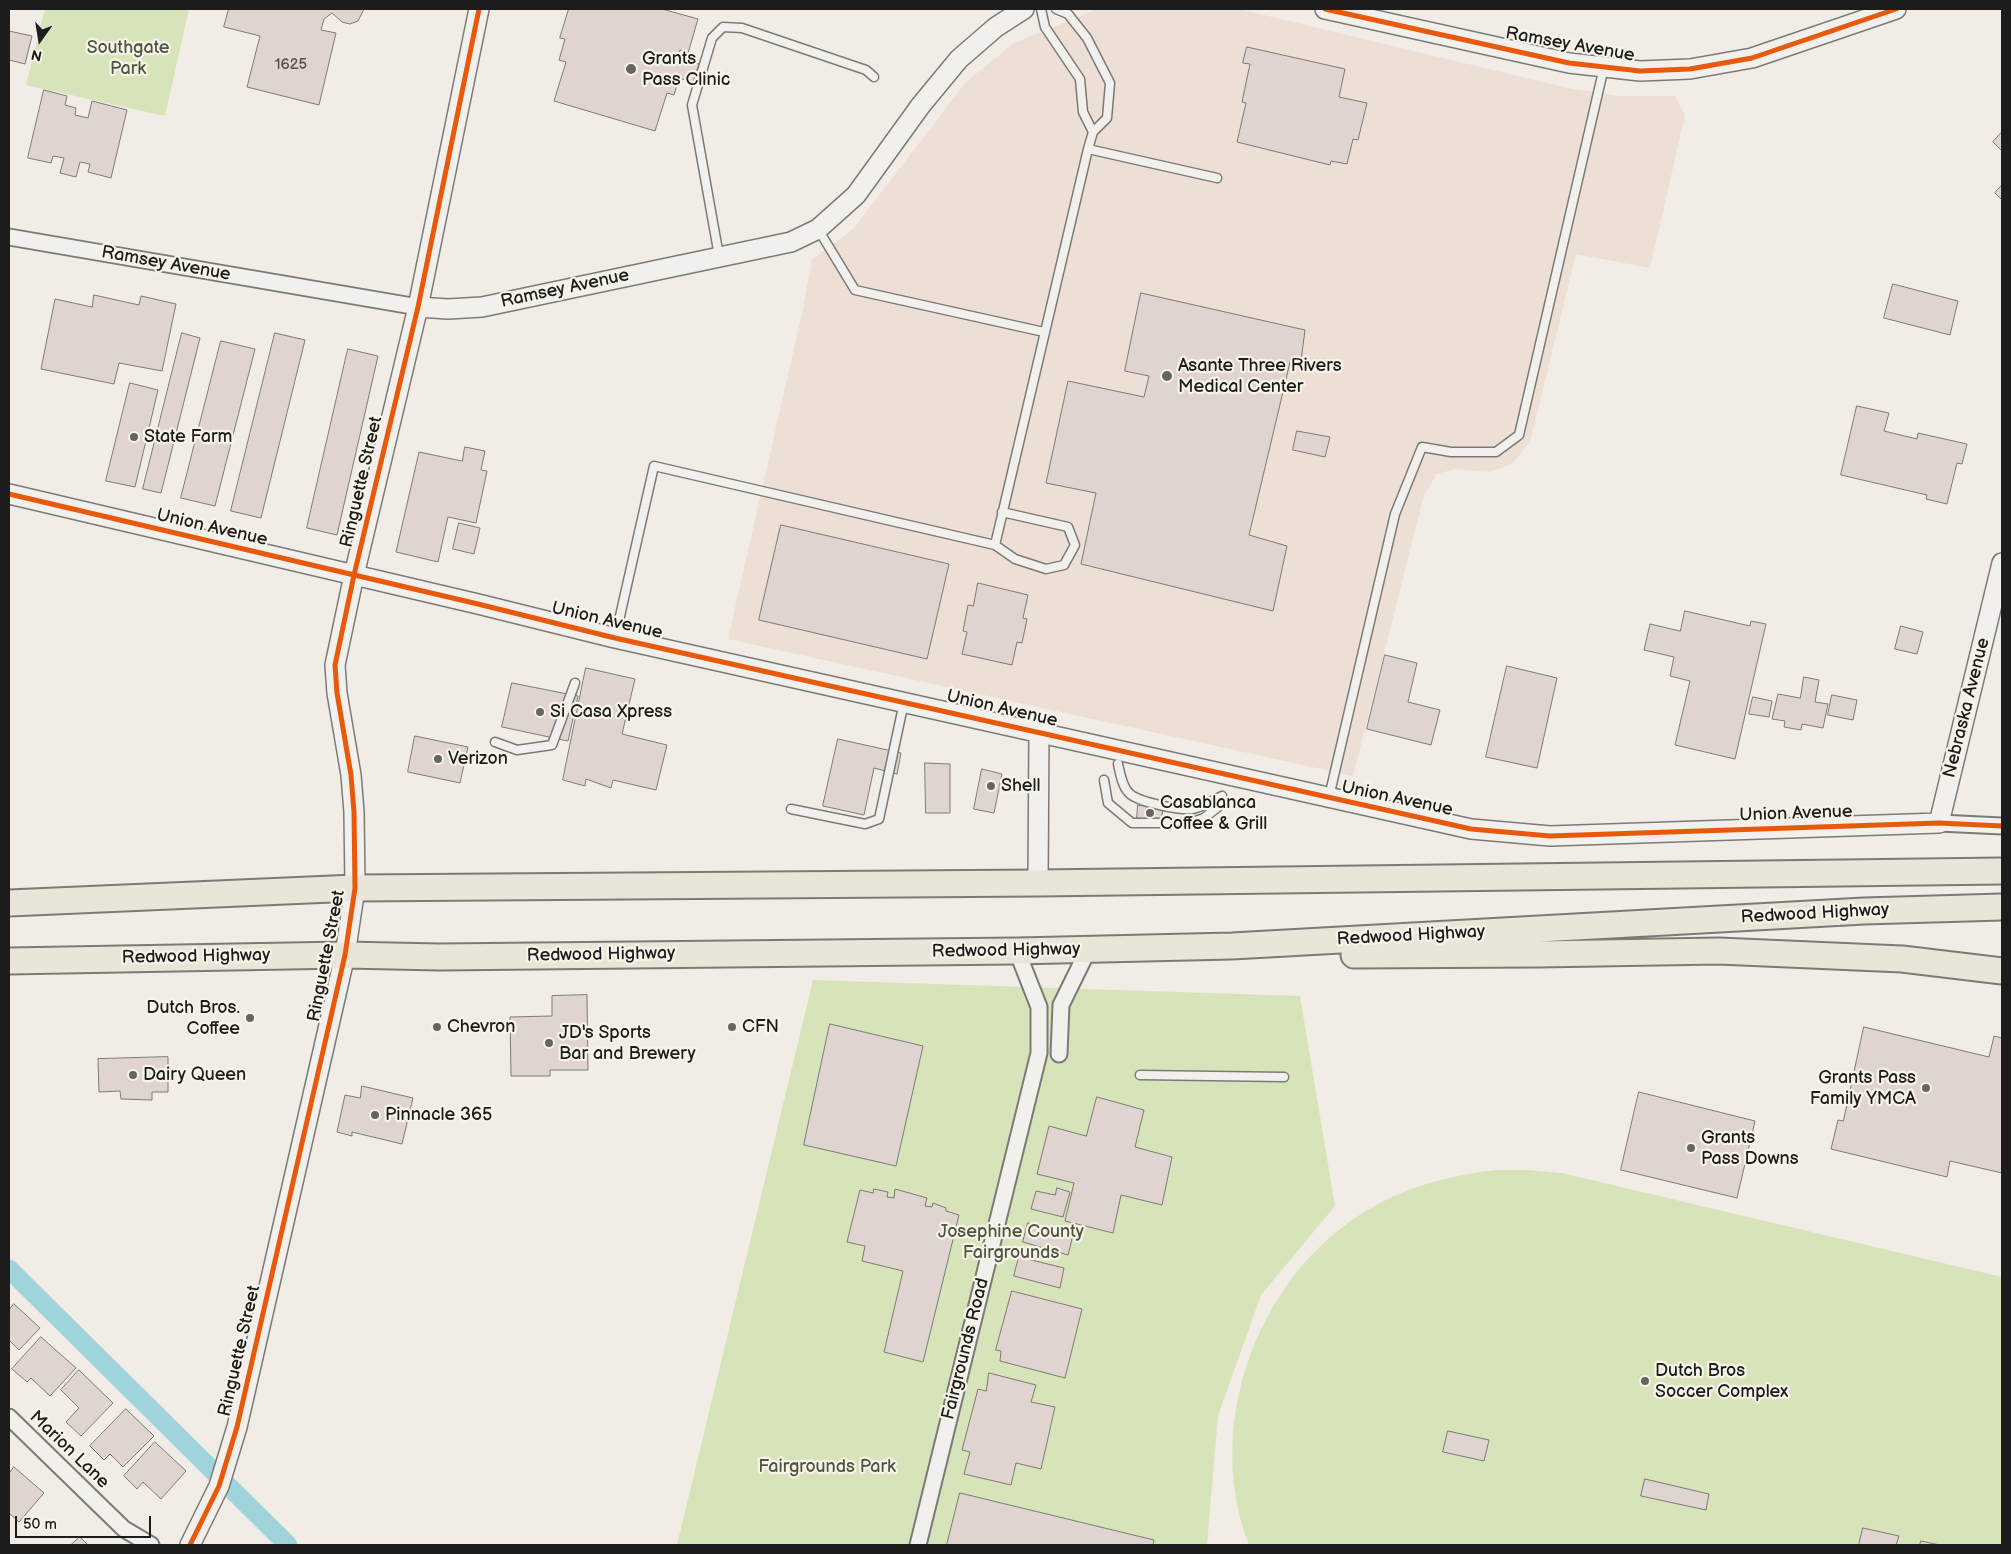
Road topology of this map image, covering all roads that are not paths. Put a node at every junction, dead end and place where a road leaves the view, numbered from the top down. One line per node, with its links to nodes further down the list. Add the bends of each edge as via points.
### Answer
1 (479, 9): 15 (street, Ringuette Street)
2 (1024, 9): 12 (street, Ramsey Avenue, via 996,27 959,59 921,105 856,195)
3 (1041, 9): 9 (lane, via 1045,27 1080,79 1083,112)
4 (1056, 9): 9 (lane, via 1068,14 1087,38 1110,83 1107,118)
5 (1325, 9): 7 (street, Ramsey Avenue, via 1569,63)
6 (1896, 9): 7 (street, Ramsey Avenue, via 1752,58 1690,69 1640,71)
7 (1604, 67): 29 (lane, via 1519,435 1496,452 1451,452 1422,447 1395,514)
8 (874, 77): 14 (lane, via 866,70 742,28 723,27 712,38 692,105)
9 (1093, 132): 10 (lane)
10 (1088, 149): 11 (lane); 16 (lane)
11 (1217, 178)
12 (818, 229): 14 (street, Ramsey Avenue, via 792,242); 16 (lane, via 854,290)
13 (9, 237): 15 (street, Ramsey Avenue)
14 (719, 256): 15 (street, Ramsey Avenue, via 482,308)
15 (418, 306): 21 (street, Ringuette Street)
16 (1044, 332): 18 (lane)
17 (9, 494): 21 (street, Union Avenue)
18 (1002, 512): 19 (lane); 19 (lane, via 1068,527 1075,545 1064,565 1046,569 1015,559)
19 (995, 545): 22 (lane, via 654,466)
20 (2002, 563): 31 (street, Nebraska Avenue)
21 (354, 575): 22 (street, Union Avenue); 35 (street, Ringuette Street, via 335,665 351,776)
22 (615, 638): 24 (street, Union Avenue)
23 (575, 683): 26 (lane, via 552,745 517,750)
24 (904, 702): 25 (street, Union Avenue); 30 (lane, via 879,819 865,824)
25 (1039, 731): 29 (street, Union Avenue); 34 (street)
26 (495, 742)
27 (1118, 764): 28 (lane, via 1128,793 1138,799 1191,810 1222,796 1218,807 1204,818 1188,823 1132,823 1108,804)
28 (1104, 780)
29 (1329, 798): 31 (street, Union Avenue, via 1471,829 1550,836)
30 (791, 809)
31 (1939, 824): 32 (street, Union Avenue)
32 (2002, 826)
33 (2002, 871): 34 (highway)
34 (1038, 883): 35 (highway)
35 (354, 888): 36 (highway); 41 (street, Ringuette Street)
36 (9, 903)
37 (2002, 907): 38 (highway, Redwood Highway, via 1864,911)
38 (1232, 946): 39 (highway, Redwood Highway); 43 (highway, via 1324,955 1719,951 1902,959)
39 (1088, 950): 40 (highway, Redwood Highway); 44 (street, via 1062,1005)
40 (1017, 951): 41 (highway, Redwood Highway, via 440,957); 50 (street, Fairgrounds Road, via 1040,1007 1039,1053)
41 (345, 955): 42 (highway, Redwood Highway); 49 (street, Ringuette Street, via 237,1427 218,1486)
42 (9, 961)
43 (2002, 971)
44 (1059, 1054)
45 (1140, 1075): 46 (lane)
46 (1284, 1077)
47 (9, 1417): 48 (street, Marion Lane, via 124,1529)
48 (151, 1545)
49 (190, 1545)
50 (918, 1545)

